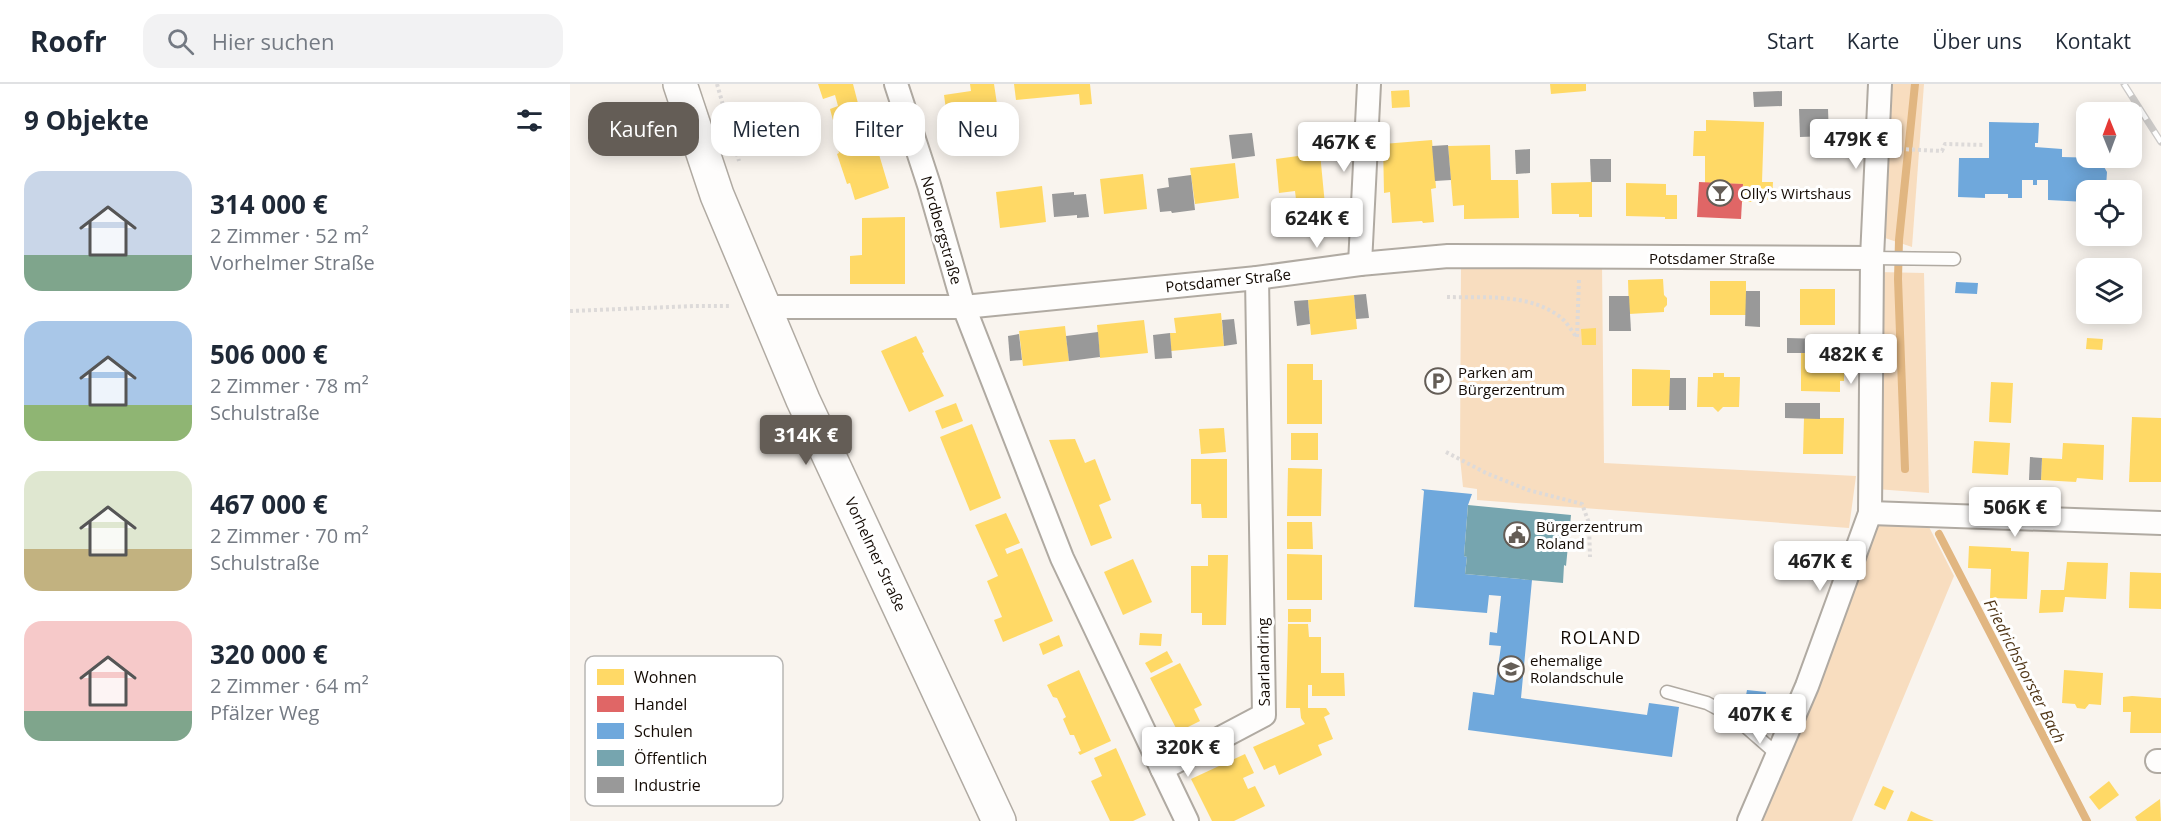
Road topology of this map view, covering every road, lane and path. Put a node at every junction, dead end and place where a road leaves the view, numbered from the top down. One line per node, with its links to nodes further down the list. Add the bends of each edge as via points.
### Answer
1 (680, 84): 13 (main road, Vorhelmer Straße, via 717,195)
2 (896, 84): 14 (street, Nordbergstraße)
3 (1370, 84): 10 (street)
4 (1880, 84): 8 (street)
5 (1985, 145): 6 (path, via 1945,144 1942,151)
6 (1897, 149)
7 (1580, 257): 8 (street, Potsdamer Straße); 10 (street, Potsdamer Straße, via 1448,256); 12 (path, via 1577,338 1560,316 1533,304 1510,298)
8 (1876, 258): 9 (lane); 17 (street)
9 (1954, 259)
10 (1360, 264): 11 (street, Potsdamer Straße)
11 (1257, 278): 14 (street, Potsdamer Straße); 22 (street, Saarlandring, via 1264,715)
12 (1447, 297)
13 (763, 307): 14 (street, Potsdamer Straße); 15 (path); 23 (main road, Vorhelmer Straße)
14 (964, 307): 22 (street, via 1062,558)
15 (570, 311)
16 (1446, 452): 19 (path, via 1528,490 1582,504 1589,523)
17 (1870, 513): 18 (street); 21 (street)
18 (2161, 523)
19 (1590, 557)
20 (1667, 692): 21 (lane, via 1707,703 1737,719)
21 (1778, 755): 25 (street)
22 (1162, 769): 24 (street)
23 (999, 821)
24 (1187, 821)
25 (1749, 821)

